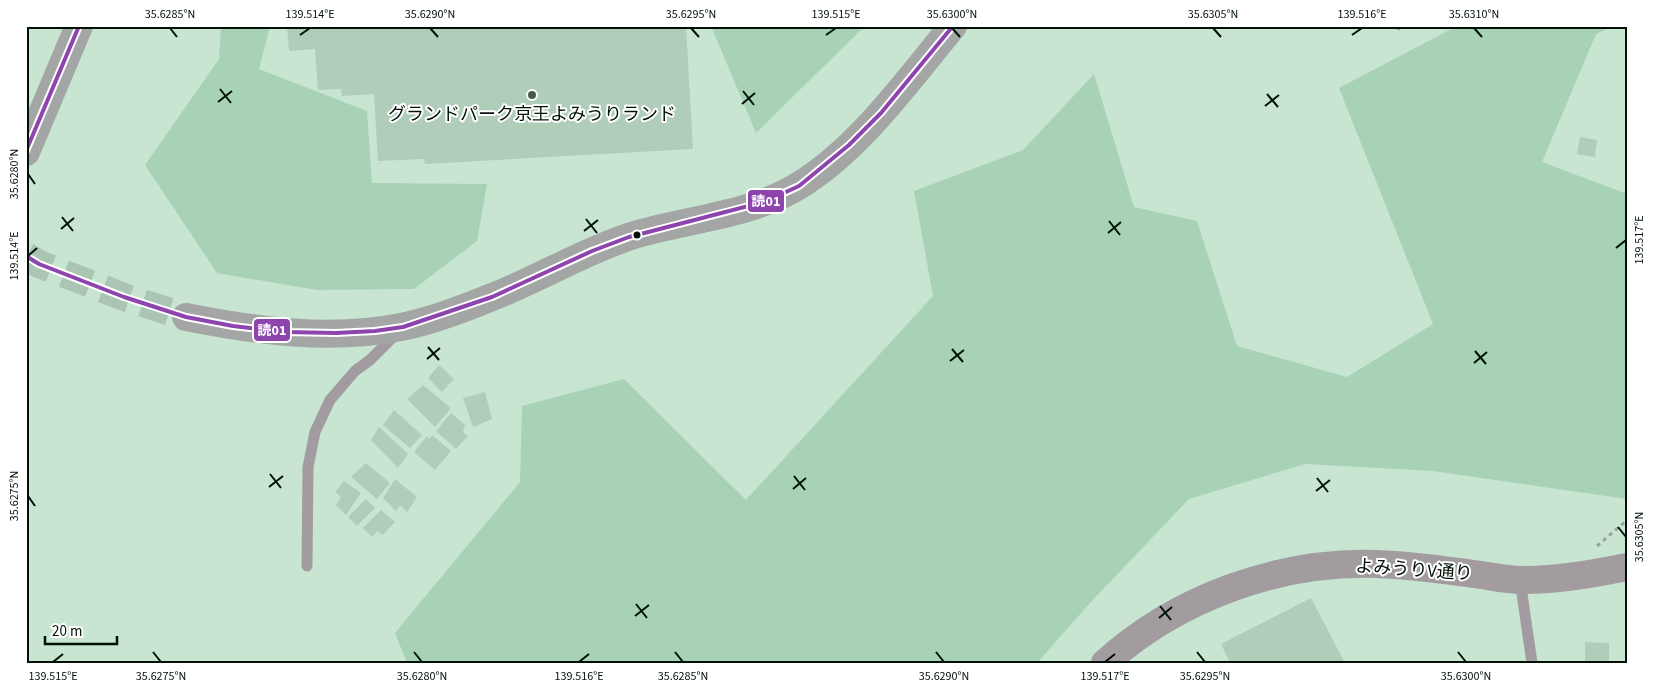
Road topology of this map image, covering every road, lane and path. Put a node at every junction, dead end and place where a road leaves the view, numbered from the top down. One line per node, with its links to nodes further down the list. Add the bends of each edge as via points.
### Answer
1 (78, 26): 5 (main road)
2 (953, 26): 7 (main road, via 881,113 849,145 799,186 764,202 629,237 492,297)
3 (1389, 26): 4 (path)
4 (1400, 29)
5 (26, 152)
6 (186, 317): 7 (main road, via 284,332 336,333)
7 (403, 327): 8 (lane, via 355,371 330,400 315,432 308,467)
8 (307, 566)
9 (1627, 567): 10 (street, よみうりV通り, via 1562,578)
10 (1520, 580): 11 (street, よみうりV通り, via 1375,564 1305,569 1260,579 1206,597 1173,614); 12 (lane)
11 (1105, 663)
12 (1532, 663)

